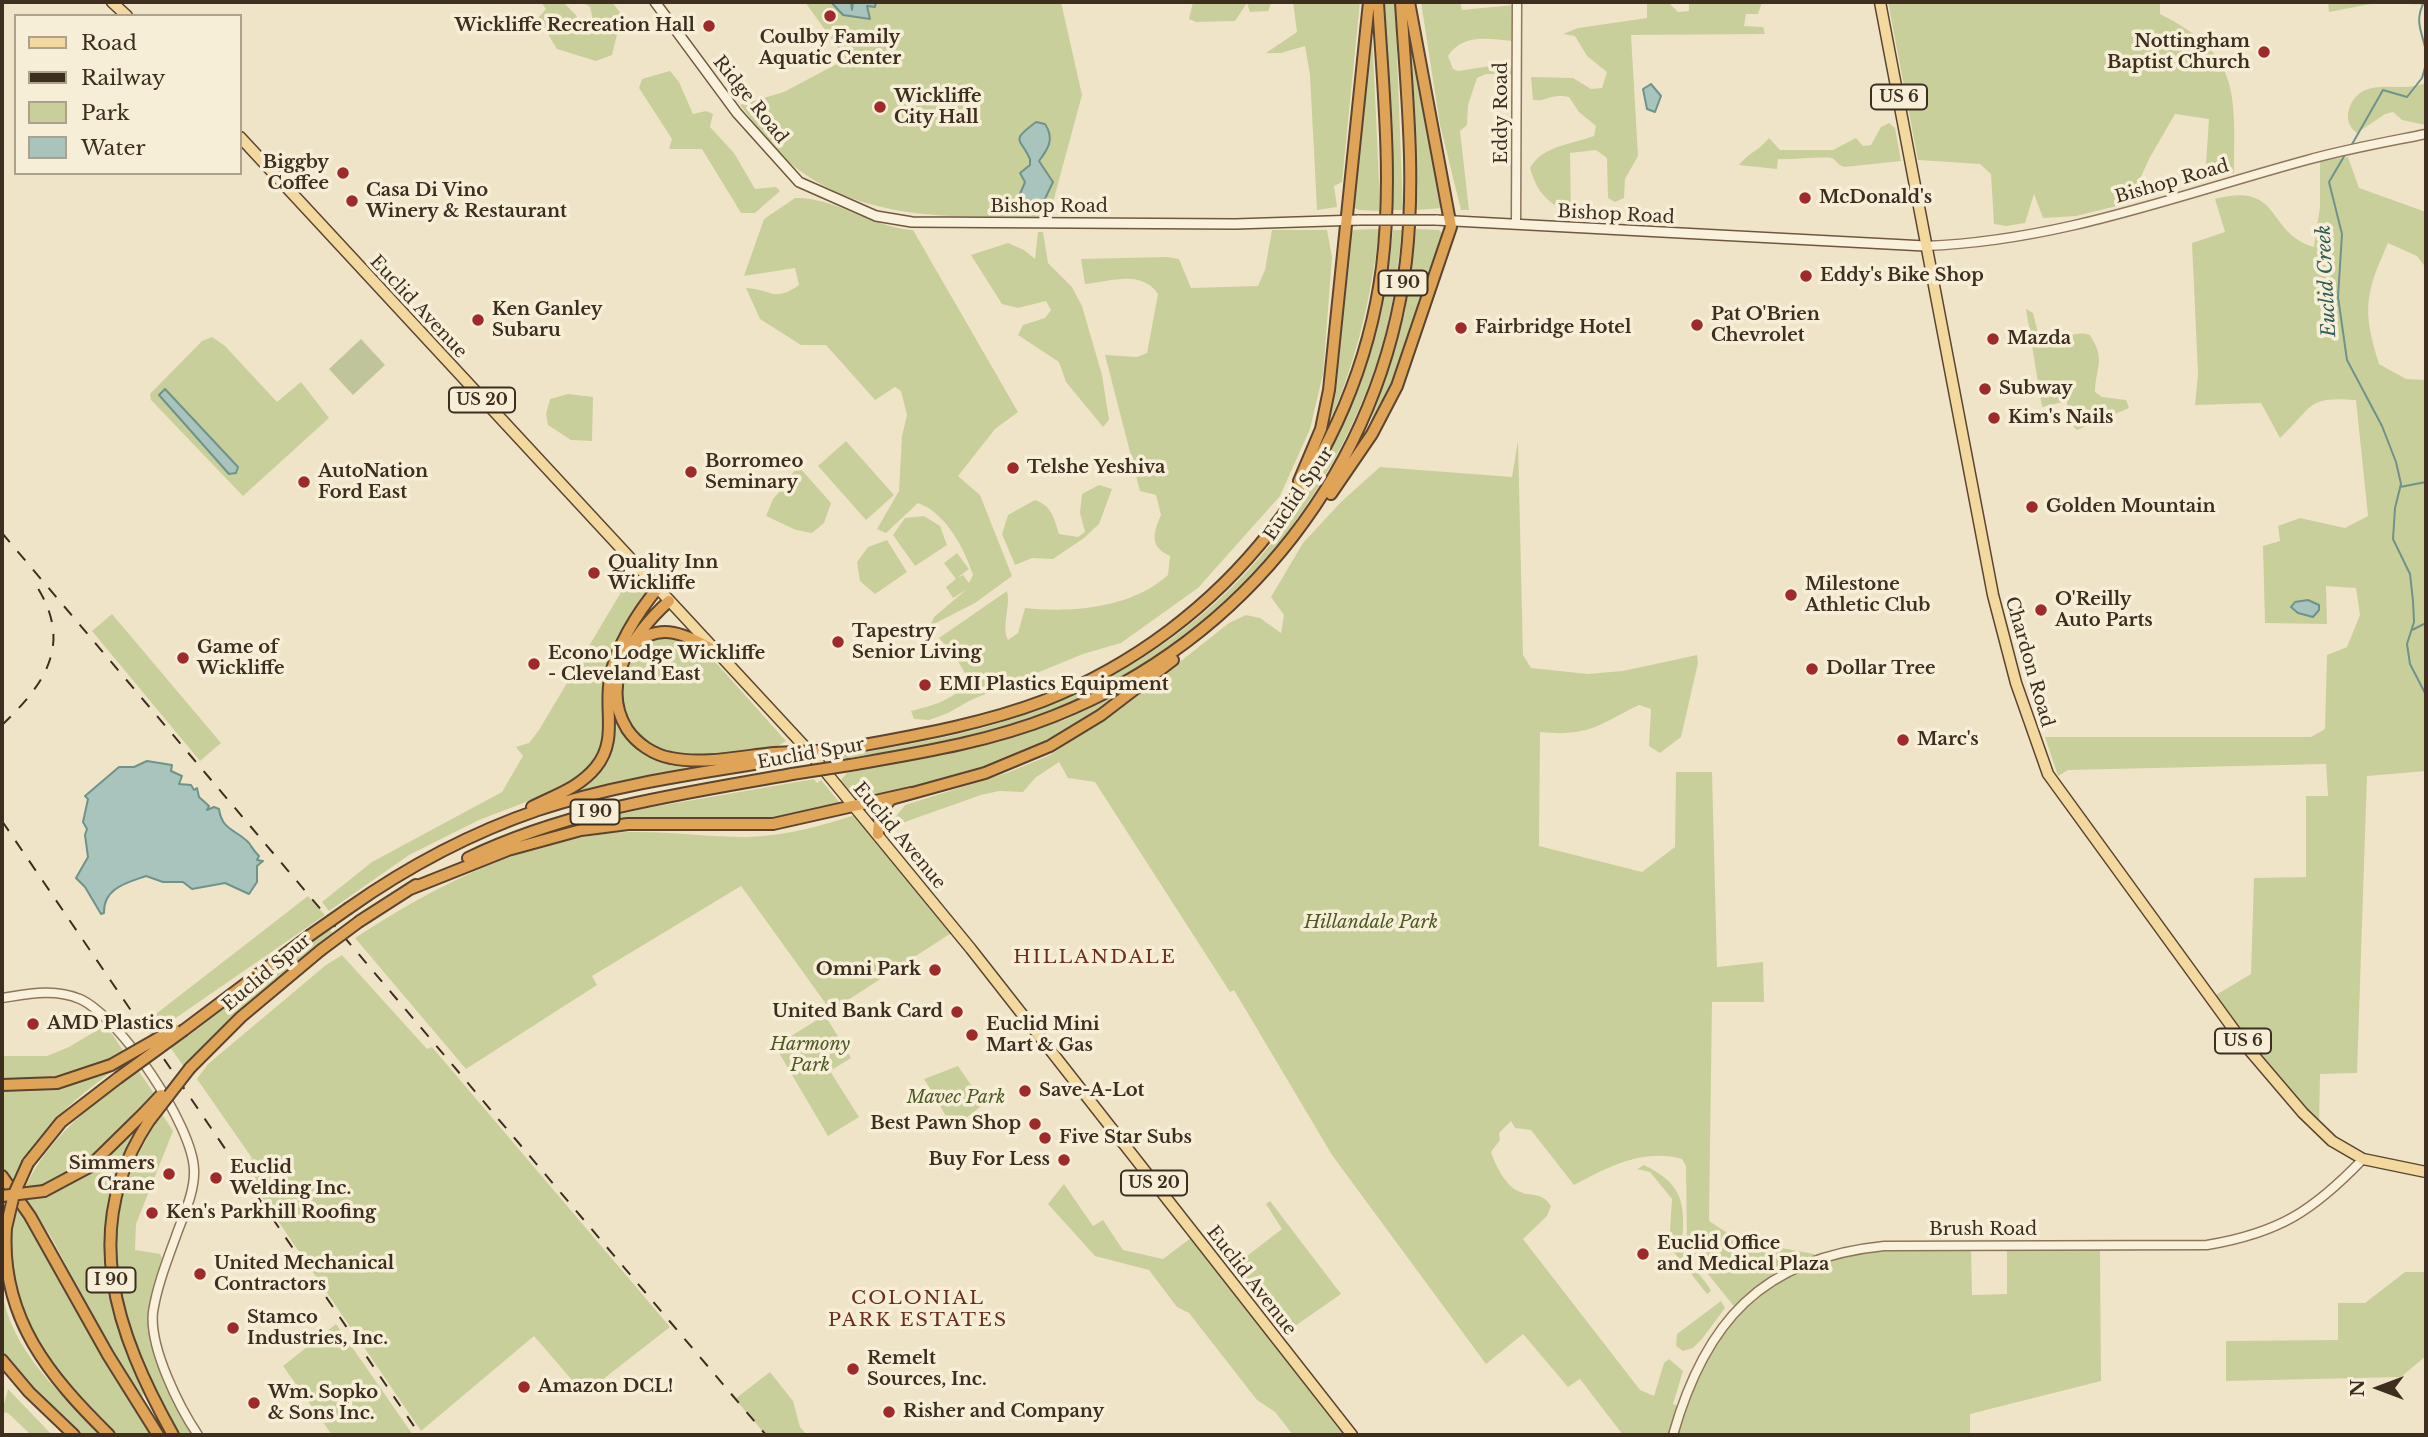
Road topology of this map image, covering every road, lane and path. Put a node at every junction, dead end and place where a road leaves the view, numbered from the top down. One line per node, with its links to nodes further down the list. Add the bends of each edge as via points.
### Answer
1 (655, 2): 10 (main road, Ridge Road, via 737,113)
2 (1369, 2): 11 (highway)
3 (1378, 2): 15 (highway, Euclid Spur / I 90, via 1387,213 1375,306 1361,363 1337,425 1305,484)
4 (1401, 2): 16 (highway, Euclid Spur / I 90, via 1410,194 1406,261 1396,317 1357,434)
5 (1409, 2): 12 (highway)
6 (1517, 2): 13 (street, Eddy Road)
7 (1880, 2): 14 (main road, Chardon Road / US 6)
8 (2426, 134): 14 (street, Bishop Road, via 2338,152 2055,232)
9 (242, 139): 17 (main road, Euclid Avenue / US 20)
10 (799, 182): 11 (main road, Bishop Road, via 876,216 912,222)
11 (1346, 220): 12 (main road, Bishop Road, bridge); 15 (highway, via 1327,406 1306,467)
12 (1451, 220): 13 (main road, Bishop Road); 16 (highway, via 1414,341 1387,407 1338,484)
13 (1516, 224): 14 (main road, Bishop Road)
14 (1925, 246): 32 (main road, Chardon Road / US 6, via 1999,619 2048,774 2245,1045 2319,1129)
15 (1272, 531): 22 (highway, Euclid Spur / I 90, bridge, via 1193,613 1096,677 989,719 837,750)
16 (1292, 539): 19 (highway, Euclid Spur / I 90)
17 (657, 589): 18 (main road, Euclid Avenue / US 20); 25 (highway, via 612,669 610,737 599,764 574,787)
18 (669, 601): 20 (highway, via 643,626); 21 (main road, Euclid Avenue / US 20)
19 (1213, 622): 23 (highway, via 1169,664 1070,734 1003,766); 27 (highway, Euclid Spur / I 90, bridge, via 1137,676 1051,718 978,740 651,799 568,819 485,850)
20 (629, 650): 21 (highway, via 647,636 669,631); 22 (highway, via 618,679 617,700 624,722 643,746 664,757 689,760)
21 (715, 652): 24 (main road, Euclid Avenue / US 20)
22 (777, 756): 25 (highway, Euclid Spur / I 90, via 613,789)
23 (911, 793): 24 (highway); 26 (highway, via 884,805)
24 (853, 805): 26 (main road, Euclid Avenue / US 20); 27 (highway, via 762,825 628,824 581,830 501,852)
25 (502, 824): 29 (highway, Euclid Spur / I 90, bridge, via 434,856 349,908)
26 (878, 834): 42 (main road, Euclid Avenue / US 20)
27 (410, 889): 31 (highway, Euclid Spur / I 90, bridge, via 321,950 256,1004)
28 (2, 998): 41 (street, via 40,992 65,994 95,1006 120,1031 182,1124 193,1151 195,1174 153,1315 156,1342 169,1380)
29 (182, 1028): 30 (highway, bridge, via 111,1065 57,1083); 38 (highway, I 90, bridge, via 61,1122 28,1163 6,1228 6,1279 21,1329 50,1375)
30 (2, 1085)
31 (146, 1117): 35 (highway, Euclid Spur, bridge, via 89,1167 44,1191); 40 (highway, I 90, via 117,1191 110,1265 128,1341)
32 (2363, 1159): 33 (main road, Chardon Road / US 6); 43 (street, Brush Road, via 2312,1207 2236,1240 2207,1245 1884,1246 1815,1259 1770,1283 1717,1334 1688,1384)
33 (2426, 1172)
34 (2, 1176): 39 (highway)
35 (2, 1196)
36 (2, 1360): 37 (highway)
37 (74, 1435)
38 (109, 1435)
39 (158, 1435)
40 (173, 1435)
41 (198, 1435)
42 (1352, 1435)
43 (1673, 1435)

